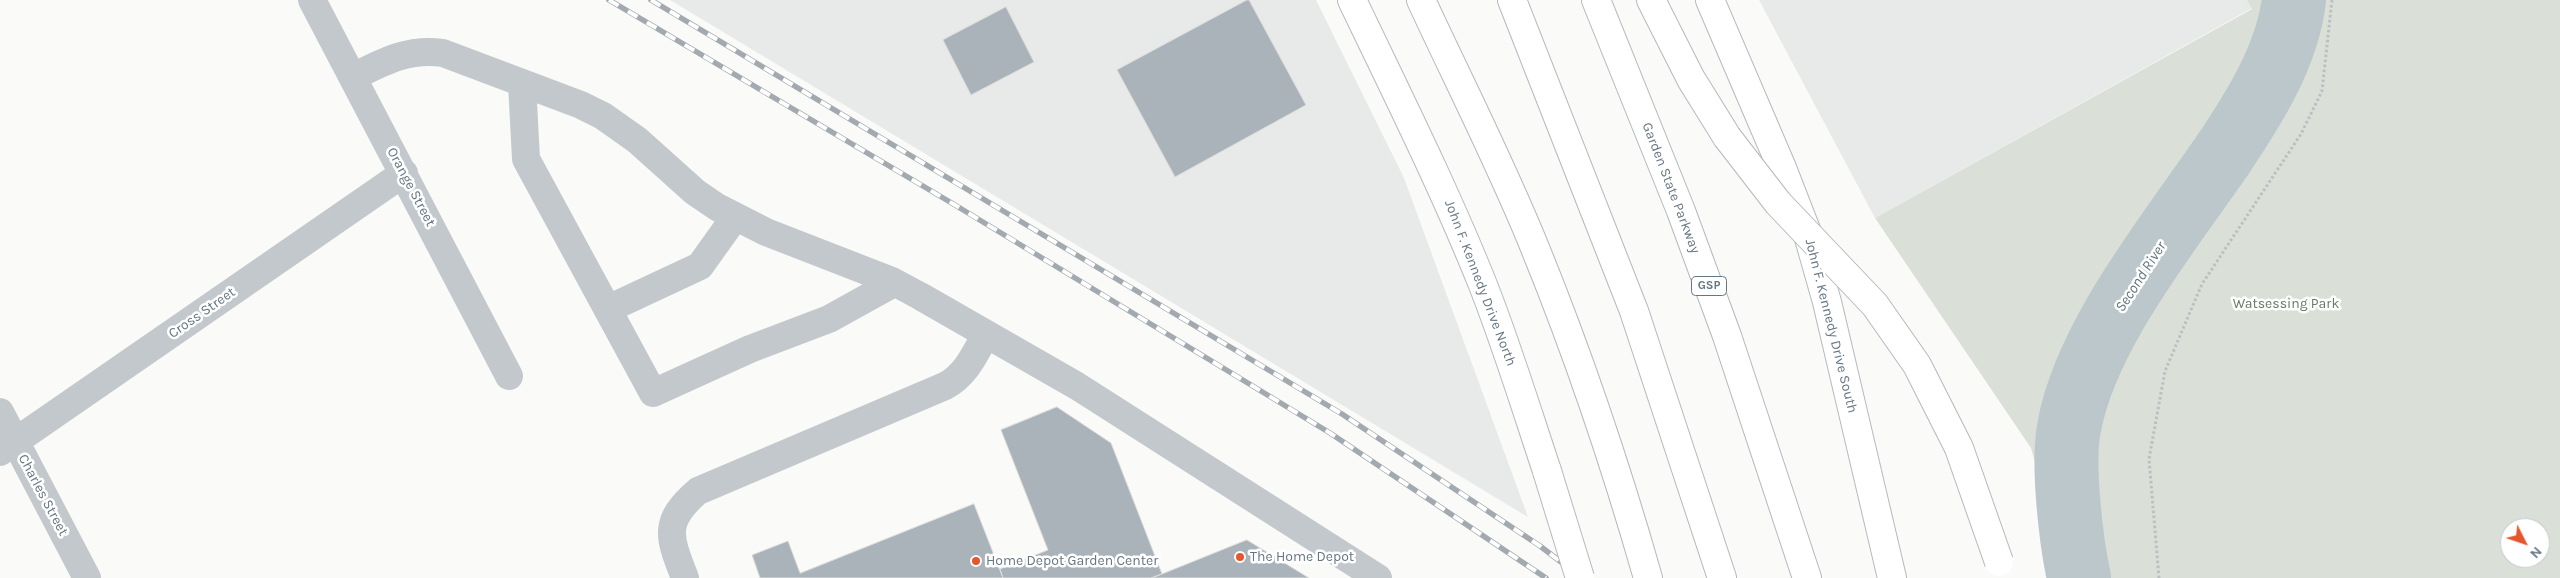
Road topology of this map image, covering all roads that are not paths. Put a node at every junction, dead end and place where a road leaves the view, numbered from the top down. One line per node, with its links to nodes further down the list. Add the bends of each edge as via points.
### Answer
1 (312, 0): 8 (street, Orange Street)
2 (1352, 0): 21 (main road, John F. Kennedy Drive North, bridge, via 1442,188 1503,337)
3 (1421, 0): 22 (main road, via 1534,247 1586,384)
4 (1512, 0): 23 (main road, via 1634,311)
5 (1596, 0): 24 (main road, Garden State Parkway / GSP, via 1727,336)
6 (1651, 0): 26 (main road, bridge, via 1691,79 1727,137 1778,204 1875,305 1917,365 1958,448)
7 (1710, 0): 25 (main road, John F. Kennedy Drive South, via 1808,235 1828,302)
8 (353, 76): 9 (street, via 392,58 427,50); 10 (street, Orange Street)
9 (522, 83): 11 (street, via 581,105 621,127 695,192); 13 (street, via 526,159)
10 (404, 173): 15 (street, Orange Street); 17 (street, Cross Street)
11 (735, 218): 12 (street); 13 (street, via 700,266)
12 (894, 283): 13 (street, via 830,318 750,349 654,393); 14 (street)
13 (608, 309)
14 (986, 334): 19 (street, via 964,372 950,384 698,491 677,512 670,534); 20 (street, via 1077,386)
15 (509, 376)
16 (0, 412): 17 (street, Charles Street)
17 (8, 447): 18 (street, Charles Street)
18 (87, 578)
19 (686, 578)
20 (1378, 578)
21 (1580, 578)
22 (1648, 578)
23 (1722, 578)
24 (1807, 578)
25 (1892, 578)
26 (2003, 578)

